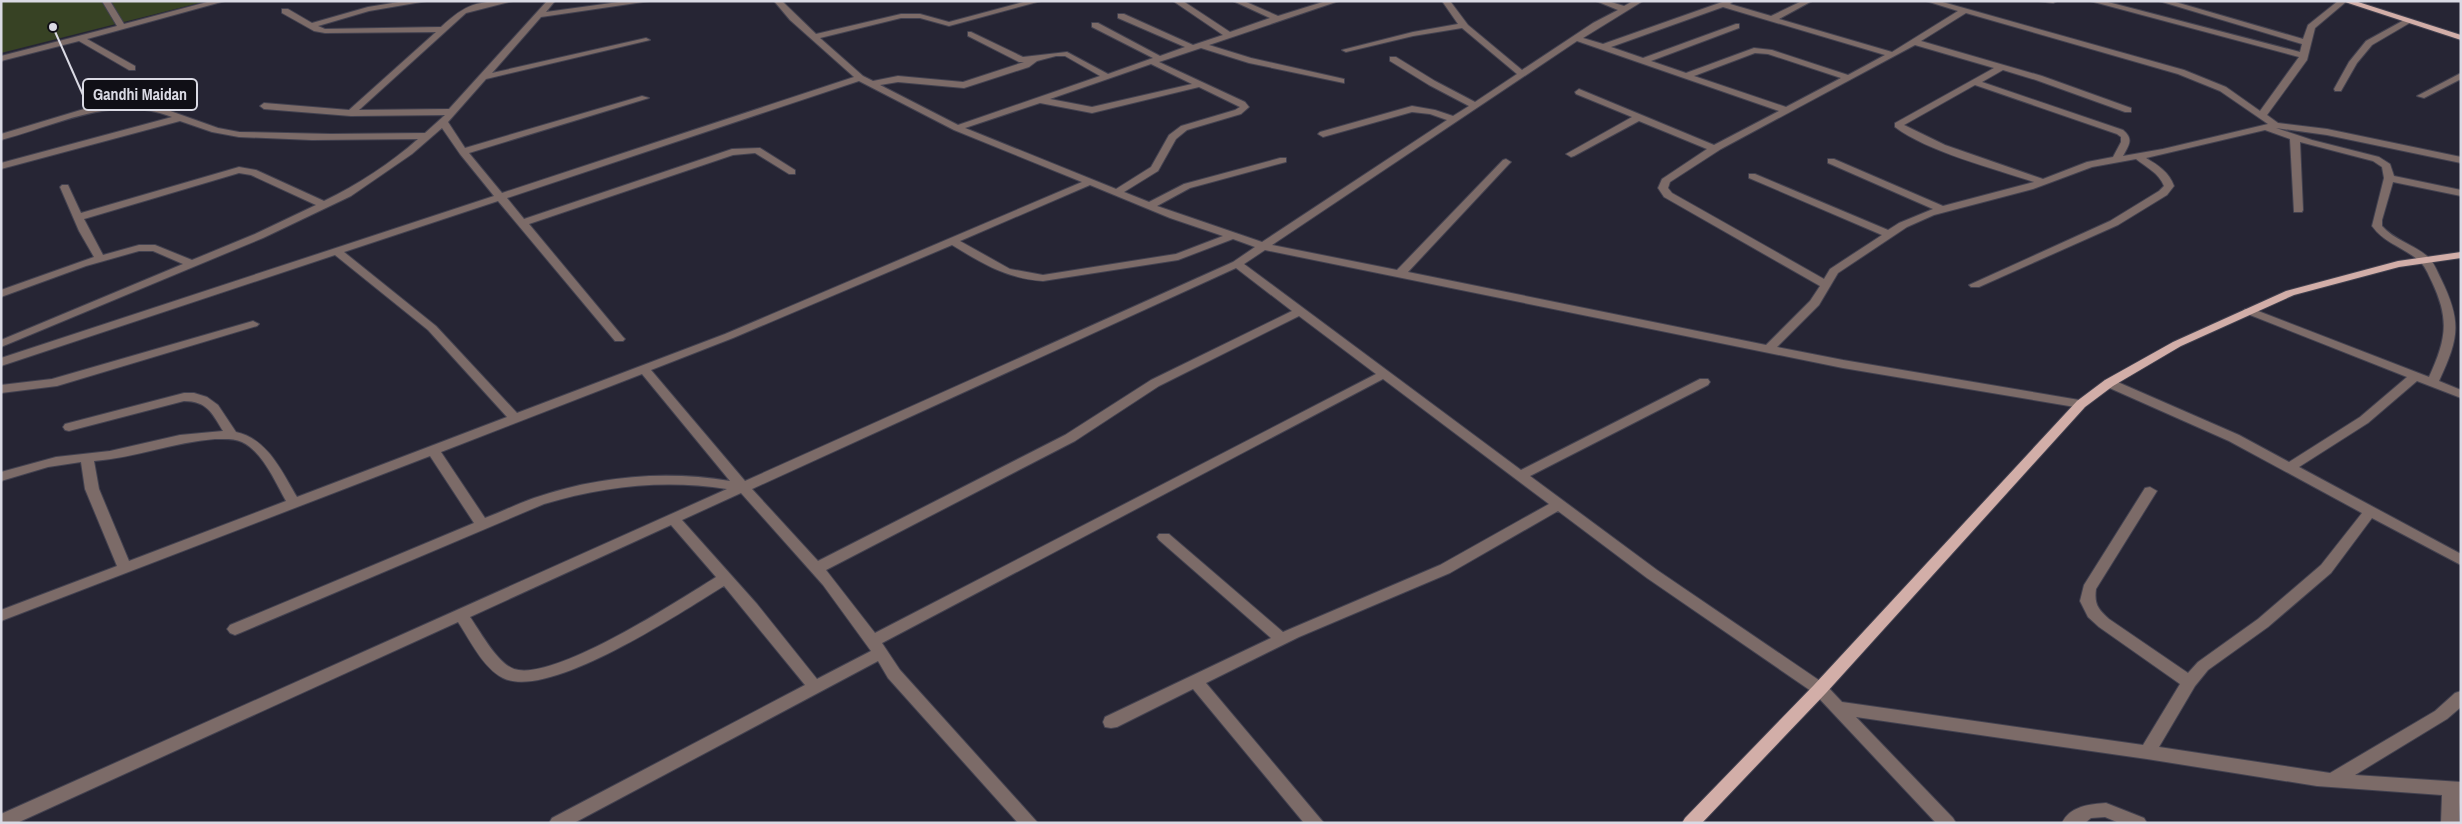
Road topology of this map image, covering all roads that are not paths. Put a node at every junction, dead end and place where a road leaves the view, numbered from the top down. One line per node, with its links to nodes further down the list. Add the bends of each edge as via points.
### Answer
1 (106, 1): 38 (street)
2 (221, 1): 38 (street)
3 (423, 1): 36 (street, via 368,9)
4 (509, 1): 39 (street, via 470,8)
5 (551, 1): 29 (street)
6 (646, 1): 29 (street)
7 (778, 1): 42 (street)
8 (1037, 1): 42 (street, via 949,24 920,16 901,16)
9 (1177, 1): 41 (street)
10 (1237, 1): 31 (street)
11 (1335, 1): 31 (street)
12 (1446, 1): 35 (street)
13 (1600, 1): 26 (street)
14 (1639, 1): 26 (street)
15 (1734, 1): 24 (street)
16 (1808, 1): 32 (street)
17 (1930, 1): 25 (street)
18 (1959, 1): 25 (street)
19 (2042, 1): 20 (street)
20 (2053, 1)
21 (2094, 1): 53 (street)
22 (2163, 1): 48 (street)
23 (2345, 1): 33 (main road); 48 (street, via 2311,27)
24 (1724, 5): 32 (street); 50 (street)
25 (1950, 7): 28 (street)
26 (1624, 10): 44 (street)
27 (286, 11): 36 (street)
28 (1964, 11): 47 (street); 83 (street, via 2174,70 2222,89)
29 (539, 15): 64 (street)
30 (1122, 16): 49 (street)
31 (1278, 18): 41 (street)
32 (1772, 19): 52 (street)
33 (2409, 21): 45 (main road); 72 (street, via 2369,43 2353,62)
34 (1095, 25): 57 (street)
35 (1464, 25): 51 (street); 61 (street)
36 (311, 26): 39 (street, via 336,32)
37 (1736, 26): 58 (street)
38 (122, 27): 43 (street)
39 (444, 29): 82 (street)
40 (971, 34): 56 (street, via 1022,60)
41 (1229, 35): 49 (street)
42 (815, 37): 67 (street)
43 (80, 38): 55 (street); 60 (street)
44 (1576, 38): 50 (street); 61 (street)
45 (2461, 38)
46 (646, 40): 64 (street)
47 (1914, 42): 52 (street); 59 (street)
48 (2306, 43): 53 (street)
49 (1198, 46): 57 (street); 68 (street)
50 (1603, 47): 58 (street)
51 (1346, 50)
52 (1891, 54): 66 (street)
53 (2304, 56): 83 (street)
54 (1393, 58): 78 (street)
55 (1, 59)
56 (1034, 59): 65 (street, via 1067,54); 70 (street, via 1026,65 964,85 898,79)
57 (1157, 61): 65 (street); 71 (street)
58 (1642, 61): 62 (street)
59 (2002, 67): 69 (street); 80 (street)
60 (132, 68)
61 (1522, 74): 78 (street)
62 (1686, 76): 66 (street, via 1754,50); 79 (street)
63 (2461, 76): 74 (street)
64 (484, 77): 81 (street)
65 (1108, 77): 76 (street)
66 (1846, 77): 79 (street)
67 (860, 78): 70 (street); 113 (street)
68 (1341, 81)
69 (1974, 82): 100 (street, via 2120,132 2126,142); 109 (street, via 1898,125 1900,129)
70 (872, 84): 90 (street)
71 (1202, 84): 76 (street, via 1098,110 1082,110); 111 (street, via 1245,107 1176,132 1155,169)
72 (2338, 89)
73 (1579, 92): 85 (street)
74 (2421, 96)
75 (645, 98): 96 (street)
76 (1039, 100): 90 (street)
77 (264, 106): 82 (street)
78 (1476, 106): 86 (street)
79 (1786, 110): 95 (street)
80 (2128, 110)
81 (453, 112): 82 (street); 87 (street)
82 (351, 113)
83 (2262, 115): 88 (street)
84 (183, 117): 92 (street, via 198,126 230,134 321,138); 93 (street, via 146,106 116,106); 104 (street)
85 (1639, 118): 95 (street); 97 (street)
86 (1454, 120): 91 (street, via 1412,109); 123 (street)
87 (443, 122): 92 (street); 96 (street)
88 (2275, 125): 89 (street); 101 (street, via 2327,132)
89 (2264, 126): 94 (street); 98 (street)
90 (957, 128): 108 (street)
91 (1323, 134)
92 (427, 136): 114 (street, via 373,178)
93 (1, 137)
94 (2295, 139): 107 (street, via 2376,159 2387,166); 117 (street)
95 (1715, 149): 131 (street, via 1665,182 1663,188 1668,195)
96 (463, 152): 113 (street)
97 (1571, 154)
98 (2137, 156): 100 (street); 132 (street, via 2168,181 2169,186 2163,193 2114,223)
99 (1283, 160): 115 (street, via 1187,186)
100 (2116, 160): 109 (street, via 2090,164)
101 (2461, 160)
102 (1831, 161): 116 (street)
103 (1506, 162): 130 (street)
104 (1, 166)
105 (792, 172): 119 (street, via 757,150 732,152)
106 (1752, 176): 120 (street)
107 (2389, 178): 112 (street); 127 (street, via 2377,226)
108 (1090, 182): 111 (street); 122 (street)
109 (2043, 182): 116 (street)
110 (65, 187): 118 (street)
111 (1116, 193): 115 (street)
112 (2461, 193)
113 (500, 197): 119 (street); 124 (street)
114 (324, 205): 118 (street, via 254,172 239,170); 128 (street)
115 (1149, 206): 121 (street)
116 (1943, 210): 120 (street)
117 (2298, 210)
118 (78, 217): 126 (street)
119 (522, 223): 137 (street)
120 (1888, 234): 131 (street, via 1834,271)
121 (1233, 236): 122 (street, via 1178,257 1043,278 1029,278 996,268); 123 (street)
122 (953, 241): 141 (street)
123 (1266, 247): 129 (street); 130 (street)
124 (336, 251): 140 (street); 150 (street, via 432,328)
125 (2461, 254): 127 (main road)
126 (100, 259): 128 (street, via 148,246); 133 (street)
127 (2425, 260): 135 (main road, via 2324,282); 146 (street, via 2442,292 2452,332)
128 (192, 264): 138 (street)
129 (1237, 264): 134 (street); 158 (street)
130 (1400, 274): 139 (street)
131 (1826, 285): 139 (street, via 1814,304)
132 (1975, 285)
133 (1, 294)
134 (1300, 311): 142 (street); 168 (street, via 1155,383 1070,438)
135 (2249, 311): 143 (street); 145 (main road, via 2177,344)
136 (253, 324): 147 (street, via 53,383)
137 (619, 339)
138 (1, 344)
139 (1770, 348): 149 (street, via 1843,364)
140 (1, 362)
141 (644, 369): 150 (street); 158 (street)
142 (1384, 374): 156 (street); 174 (street)
143 (2415, 376): 146 (street); 155 (street, via 2364,420)
144 (1704, 382): 156 (street)
145 (2109, 383): 149 (main road); 155 (street, via 2234,438)
146 (2432, 383): 148 (street)
147 (1, 389)
148 (2461, 394)
149 (2081, 404): 178 (main road)
150 (514, 418): 153 (street)
151 (70, 427): 152 (street, via 184,396 198,396 215,408)
152 (232, 436): 154 (street, via 162,441); 160 (street, via 244,438 256,446)
153 (433, 450): 160 (street); 164 (street)
154 (87, 459): 157 (street, via 46,463); 167 (street, via 92,489)
155 (2289, 468): 162 (street)
156 (1520, 476): 161 (street)
157 (1, 477)
158 (743, 487): 163 (street); 164 (street, via 712,481 625,481 591,485 539,500); 168 (street)
159 (2150, 491): 176 (street, via 2089,589 2086,601 2104,623)
160 (294, 503): 167 (street)
161 (1558, 505): 173 (street, via 1444,569); 178 (street)
162 (2370, 512): 166 (street); 176 (street, via 2326,569 2263,623 2203,666)
163 (673, 519): 169 (street); 170 (street)
164 (482, 525): 172 (street)
165 (1164, 537): 173 (street)
166 (2461, 560)
167 (125, 568): 171 (street)
168 (817, 568): 174 (street)
169 (726, 578): 170 (street, via 572,665 528,677 511,675 498,666); 177 (street)
170 (460, 615): 185 (street)
171 (1, 616)
172 (235, 629)
173 (1282, 639): 175 (street)
174 (877, 647): 177 (street); 187 (street, via 894,674)
175 (1195, 681): 181 (street); 188 (street)
176 (2189, 682): 182 (street)
177 (815, 687): 186 (street)
178 (1820, 689): 180 (street); 189 (main road)
179 (2461, 697): 183 (street, via 2441,715)
180 (1839, 708): 182 (street); 190 (street)
181 (1111, 722)
182 (2147, 752): 183 (street)
183 (2332, 780): 184 (street)
184 (2456, 788): 193 (street)
185 (1, 822)
186 (558, 823)
187 (1029, 823)
188 (1316, 823)
189 (1692, 823)
190 (1947, 823)
191 (2071, 823): 192 (street, via 2088,811 2106,810)
192 (2138, 823)
193 (2450, 823)

